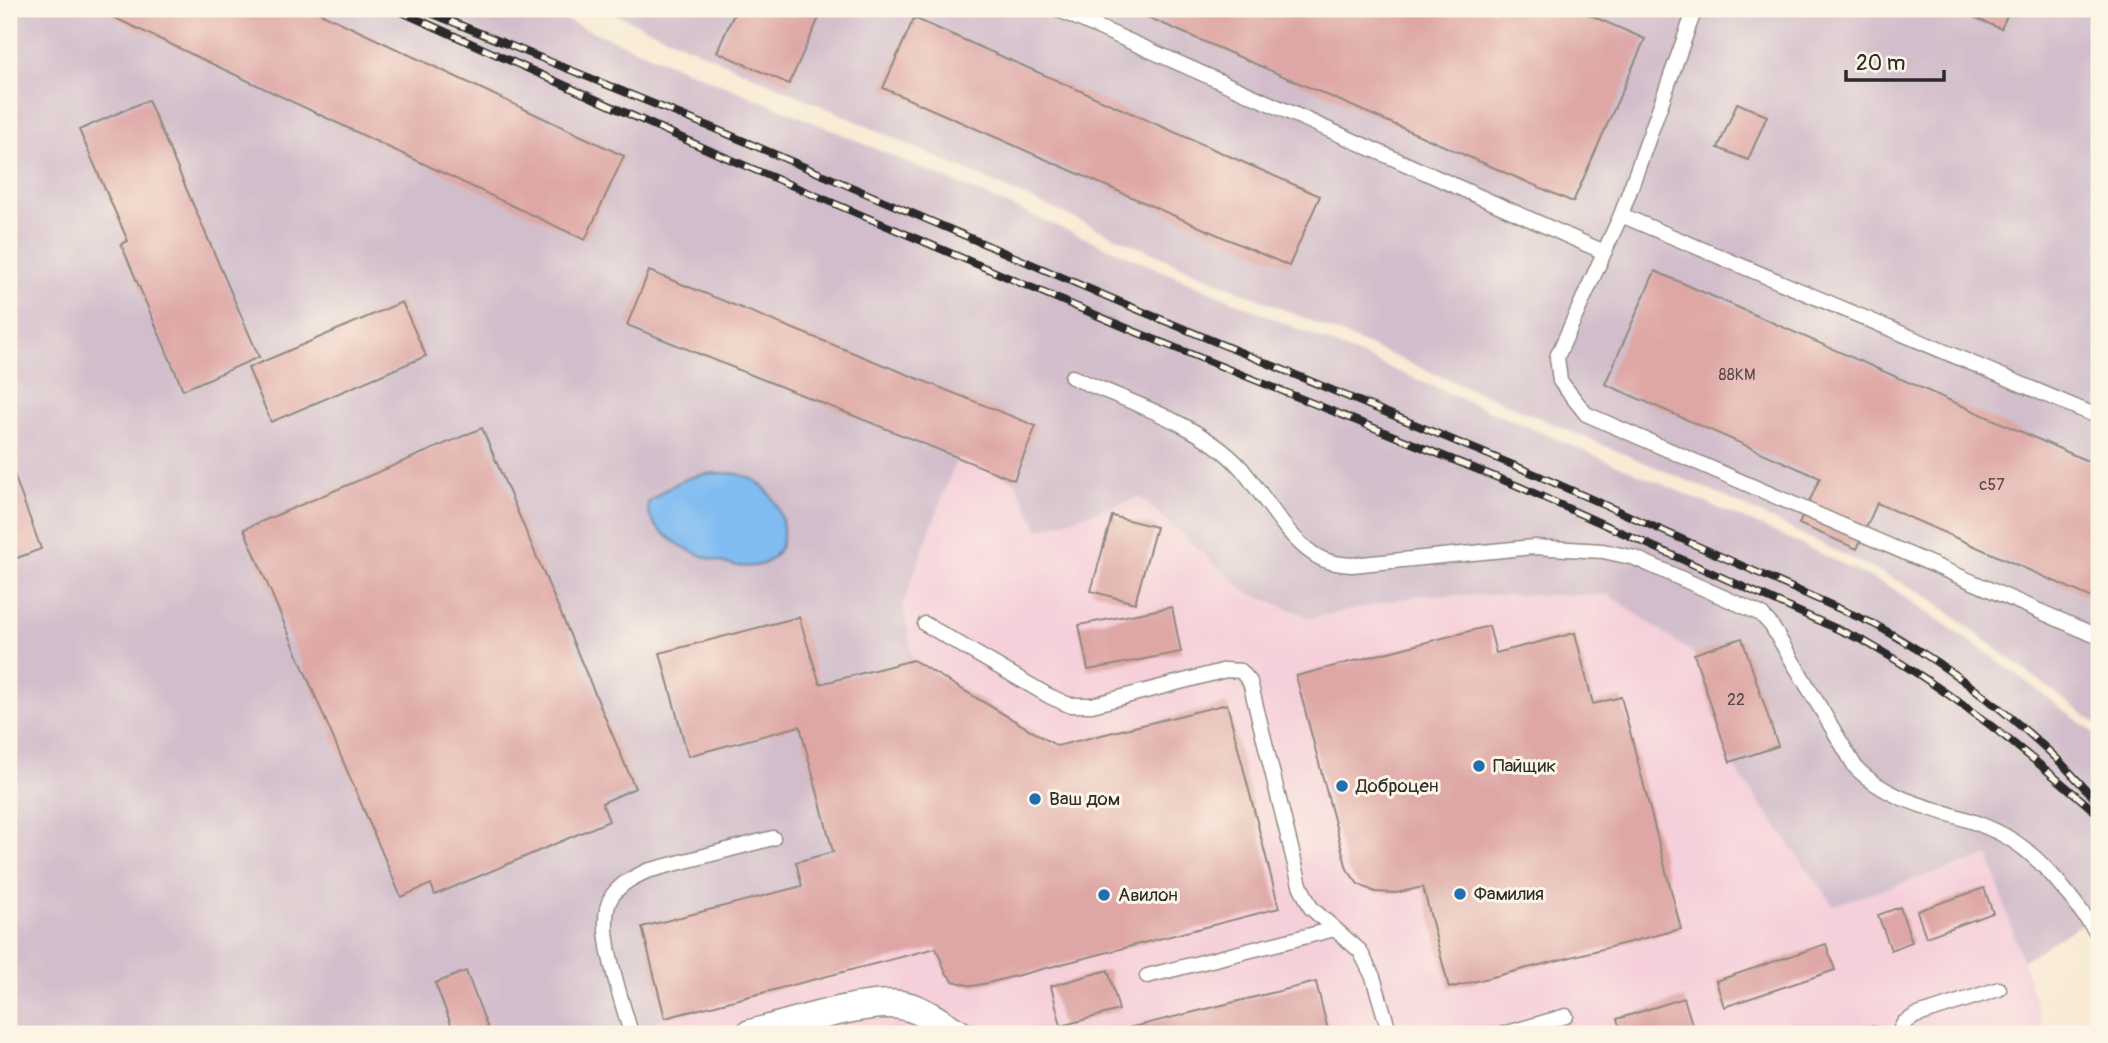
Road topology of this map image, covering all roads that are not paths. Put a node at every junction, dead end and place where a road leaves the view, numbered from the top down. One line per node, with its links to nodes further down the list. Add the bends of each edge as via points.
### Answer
1 (1057, 9): 4 (lane)
2 (1695, 9): 3 (lane)
3 (1621, 215): 4 (lane); 6 (lane)
4 (1604, 252): 8 (lane, via 1557,357 1560,381 1586,414)
5 (1072, 377): 11 (lane, via 1197,432 1220,447 1297,539 1332,563 1352,565 1533,547 1603,551 1634,558 1760,614 1771,625 1856,768 1873,785 2011,839 2048,869)
6 (2099, 417)
7 (925, 624): 10 (lane, via 1069,705 1092,705 1226,670 1241,671 1250,682 1300,885 1311,908)
8 (2099, 637)
9 (773, 838): 15 (lane, via 647,871 628,880 611,897 604,918 606,941)
10 (1335, 929): 12 (lane); 18 (lane, via 1365,960)
11 (2099, 935)
12 (1147, 976)
13 (1998, 989): 22 (lane, via 1915,1016)
14 (1566, 1016): 19 (lane)
15 (631, 1034)
16 (750, 1034): 17 (street, via 883,1004 915,1009)
17 (958, 1034)
18 (1390, 1034)
19 (1504, 1034)
20 (1855, 1034): 21 (lane)
21 (1874, 1034)
22 (1898, 1034)

